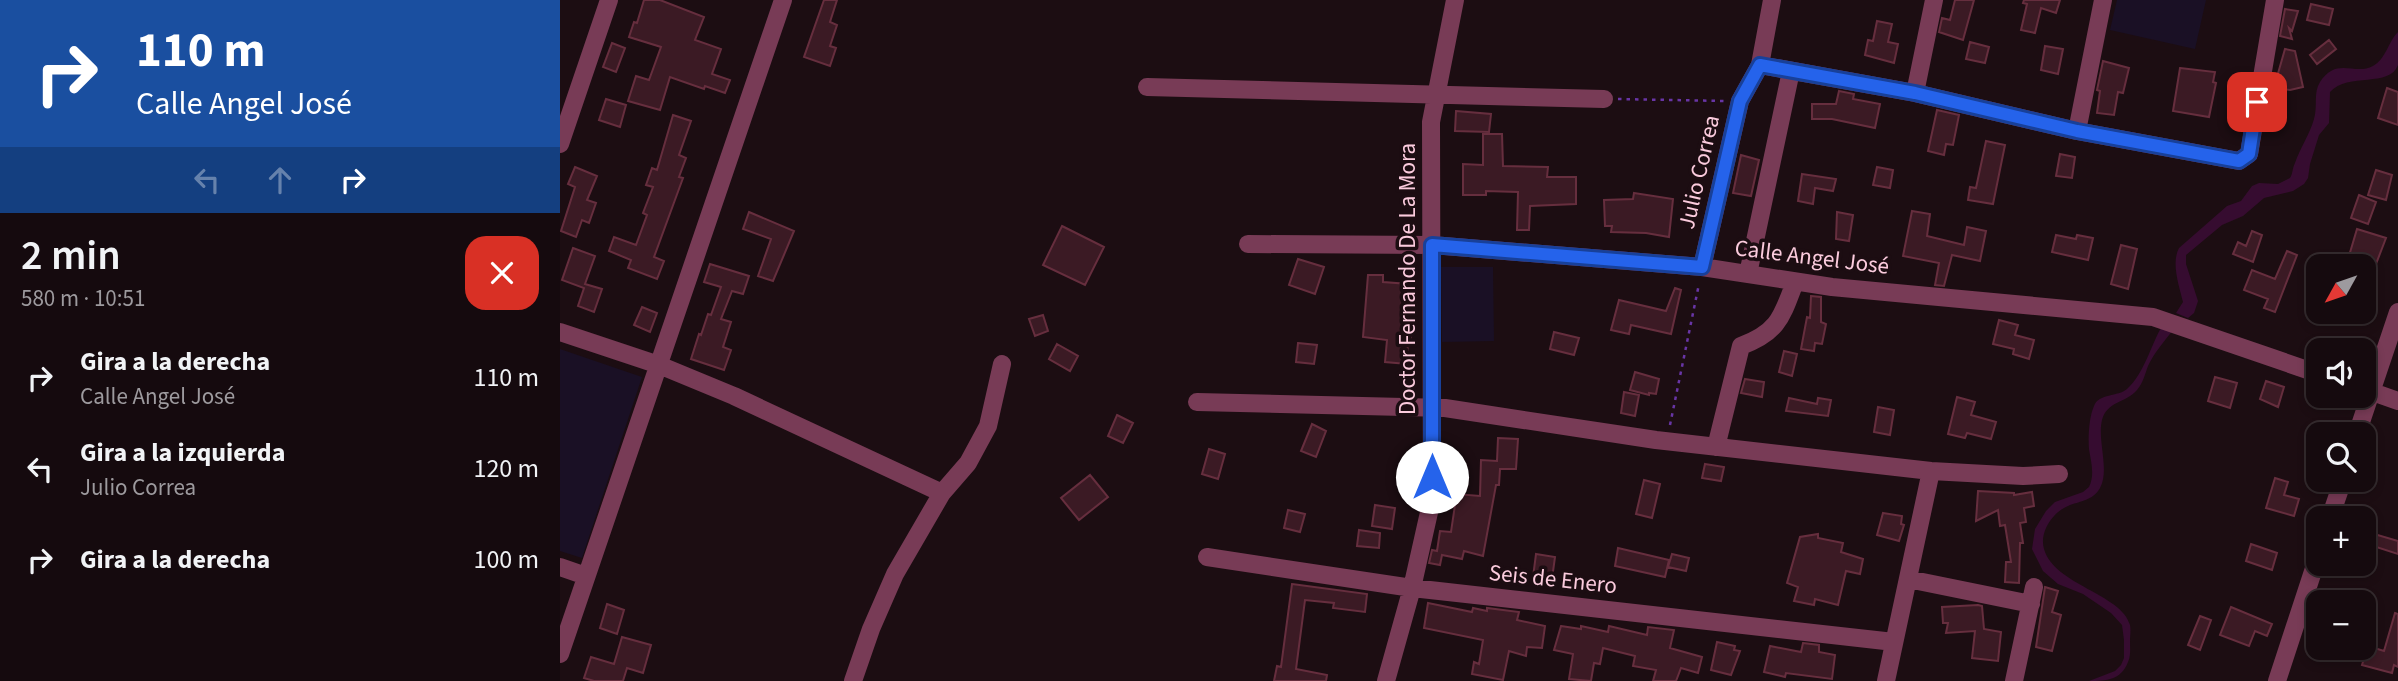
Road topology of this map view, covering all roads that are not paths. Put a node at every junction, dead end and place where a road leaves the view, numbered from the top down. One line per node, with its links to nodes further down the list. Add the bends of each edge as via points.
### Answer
1 (609, 0): 15 (street)
2 (783, 0): 24 (street)
3 (1455, 0): 11 (street, Doctor Fernando De La Mora)
4 (1772, 0): 8 (street, Julio Correa)
5 (1934, 0): 12 (street)
6 (2103, 0): 14 (street)
7 (2275, 0): 14 (street, via 2249,154 2244,159)
8 (1760, 65): 9 (street); 18 (street, Julio Correa, via 1740,101)
9 (1791, 71): 12 (street); 19 (street)
10 (1147, 87): 11 (street)
11 (1436, 93): 13 (street); 17 (street, Doctor Fernando De La Mora, via 1431,122)
12 (1915, 93): 14 (street)
13 (1604, 99)
14 (2077, 131)
15 (560, 144)
16 (1248, 244): 17 (street, Calle Angel José)
17 (1432, 245): 18 (street, Calle Angel José); 30 (street, Doctor Fernando De La Mora)
18 (1702, 267): 19 (street, Calle Angel José)
19 (1748, 274): 20 (street, Calle Angel José)
20 (1795, 282): 25 (street, Calle Angel José, via 2153,317); 31 (street, via 1780,320 1741,346)
21 (2398, 312): 26 (street)
22 (560, 332): 24 (street)
23 (1002, 364): 34 (street, via 988,426 968,463)
24 (659, 365): 34 (street, via 832,439); 37 (street)
25 (2306, 369)
26 (2376, 370)
27 (2376, 394): 28 (street)
28 (2398, 401)
29 (1197, 402): 30 (street)
30 (1432, 408): 31 (street); 40 (street, Doctor Fernando De La Mora, via 1432,499)
31 (1716, 447): 32 (street)
32 (1931, 471): 33 (street); 39 (street)
33 (2059, 474)
34 (942, 493): 43 (street, via 895,574)
35 (1207, 557): 40 (street, Seis de Enero)
36 (560, 567): 37 (street)
37 (586, 576): 42 (street)
38 (2311, 576): 47 (street)
39 (1908, 579): 41 (street); 46 (street, via 2032,596)
40 (1412, 587): 41 (street, Seis de Enero); 44 (street, Doctor Fernando De La Mora)
41 (1894, 642): 45 (street)
42 (560, 654)
43 (853, 681)
44 (1386, 681)
45 (1886, 681)
46 (2014, 681)
47 (2277, 681)

